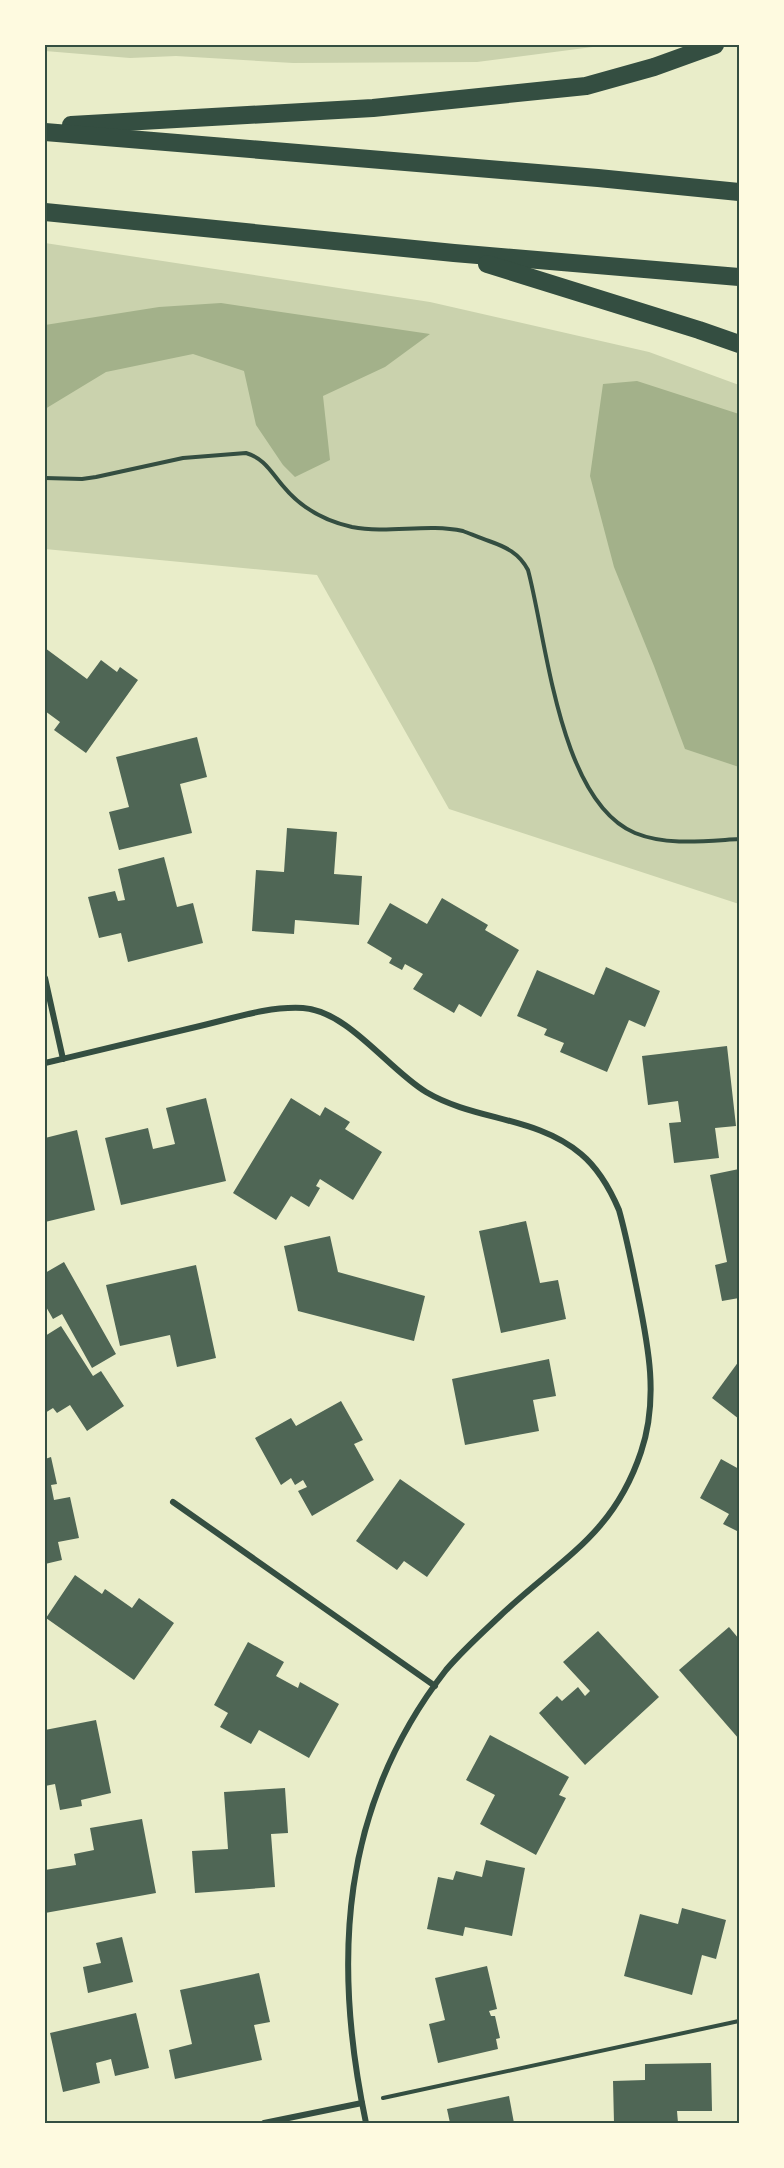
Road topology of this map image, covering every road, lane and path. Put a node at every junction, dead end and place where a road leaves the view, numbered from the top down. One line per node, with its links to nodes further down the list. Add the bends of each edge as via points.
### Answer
1 (715, 45): 2 (highway, via 586,86 373,108)
2 (45, 127)
3 (45, 132): 4 (highway)
4 (739, 192)
5 (45, 212): 6 (highway)
6 (454, 253): 7 (highway); 8 (highway)
7 (739, 278)
8 (739, 344)
9 (45, 477): 10 (path, via 89,478 183,458 246,453 263,462 304,507 323,518 373,529 463,532 513,551 528,570 562,719 572,753 593,797 622,826 658,840)
10 (739, 839)
11 (45, 978): 12 (street)
12 (63, 1059): 13 (street); 15 (street, via 266,1011 306,1008 326,1013 342,1023 426,1092 559,1139 598,1171 611,1192 625,1229 649,1357 651,1396 642,1450 619,1502 605,1521 494,1622)
13 (45, 1063)
14 (173, 1502): 15 (street)
15 (435, 1686): 17 (street, via 410,1725 382,1783 367,1820 355,1876 347,1988)
16 (739, 2021): 17 (path)
17 (362, 2103): 18 (street); 19 (street)
18 (264, 2123)
19 (366, 2123)

